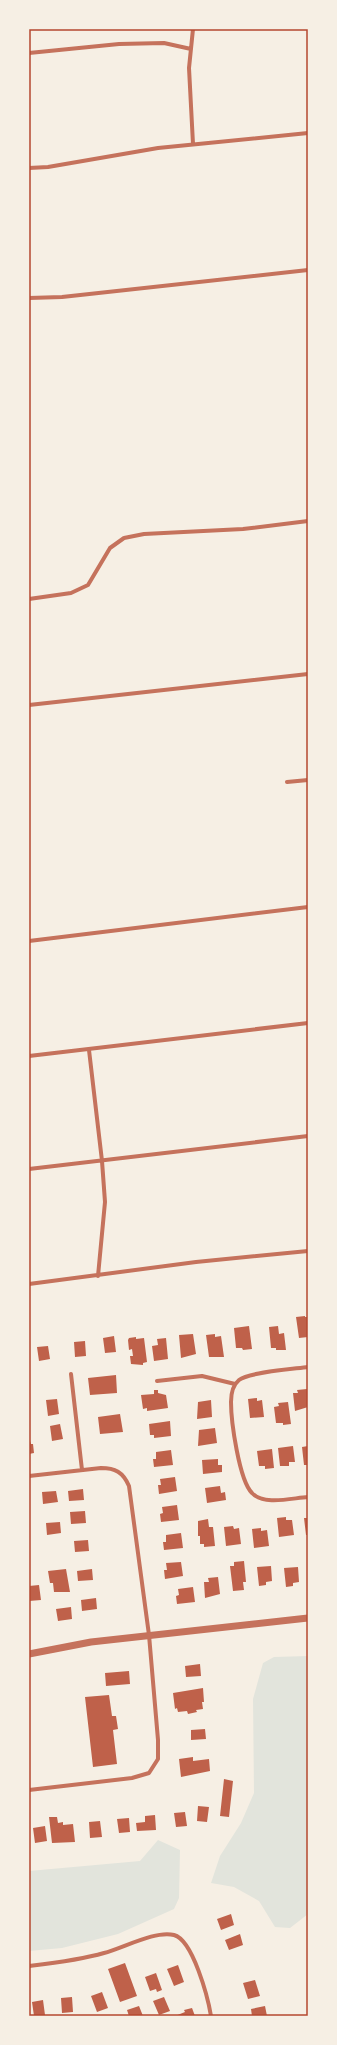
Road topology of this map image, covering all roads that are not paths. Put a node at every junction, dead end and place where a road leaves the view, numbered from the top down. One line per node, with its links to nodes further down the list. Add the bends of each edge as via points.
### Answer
1 (193, 29): 2 (street)
2 (191, 49): 3 (street, via 164,43); 5 (street, via 189,68)
3 (29, 52)
4 (308, 133): 5 (street)
5 (193, 144): 6 (street)
6 (29, 168)
7 (308, 270): 8 (street)
8 (29, 298)
9 (308, 521): 10 (street, via 243,529 144,534 124,538 110,548 88,585 71,593)
10 (29, 599)
11 (308, 674): 12 (street)
12 (29, 705)
13 (308, 780): 14 (street)
14 (287, 782)
15 (308, 907): 16 (street)
16 (29, 941)
17 (308, 1023): 18 (street)
18 (89, 1050): 19 (street); 21 (street)
19 (29, 1056)
20 (308, 1136): 21 (street)
21 (102, 1161): 22 (street); 24 (street, via 105,1202)
22 (29, 1169)
23 (308, 1251): 24 (street, via 196,1262)
24 (98, 1276): 25 (street)
25 (29, 1284)
26 (308, 1367): 29 (street, via 250,1375)
27 (70, 1374): 30 (street)
28 (157, 1381): 29 (street, via 202,1376)
29 (235, 1384): 32 (street, via 231,1402 240,1471 244,1483 252,1494 264,1499)
30 (82, 1470): 31 (street); 34 (street, via 112,1468 120,1472 129,1486)
31 (29, 1476)
32 (308, 1497)
33 (308, 1618): 34 (street)
34 (149, 1635): 35 (street, via 91,1642); 36 (street, via 158,1740 158,1759 150,1773 132,1778)
35 (29, 1654)
36 (29, 1790)
37 (29, 1966): 38 (street, via 72,1961 164,1934 175,1935 189,1948)
38 (211, 2016)

